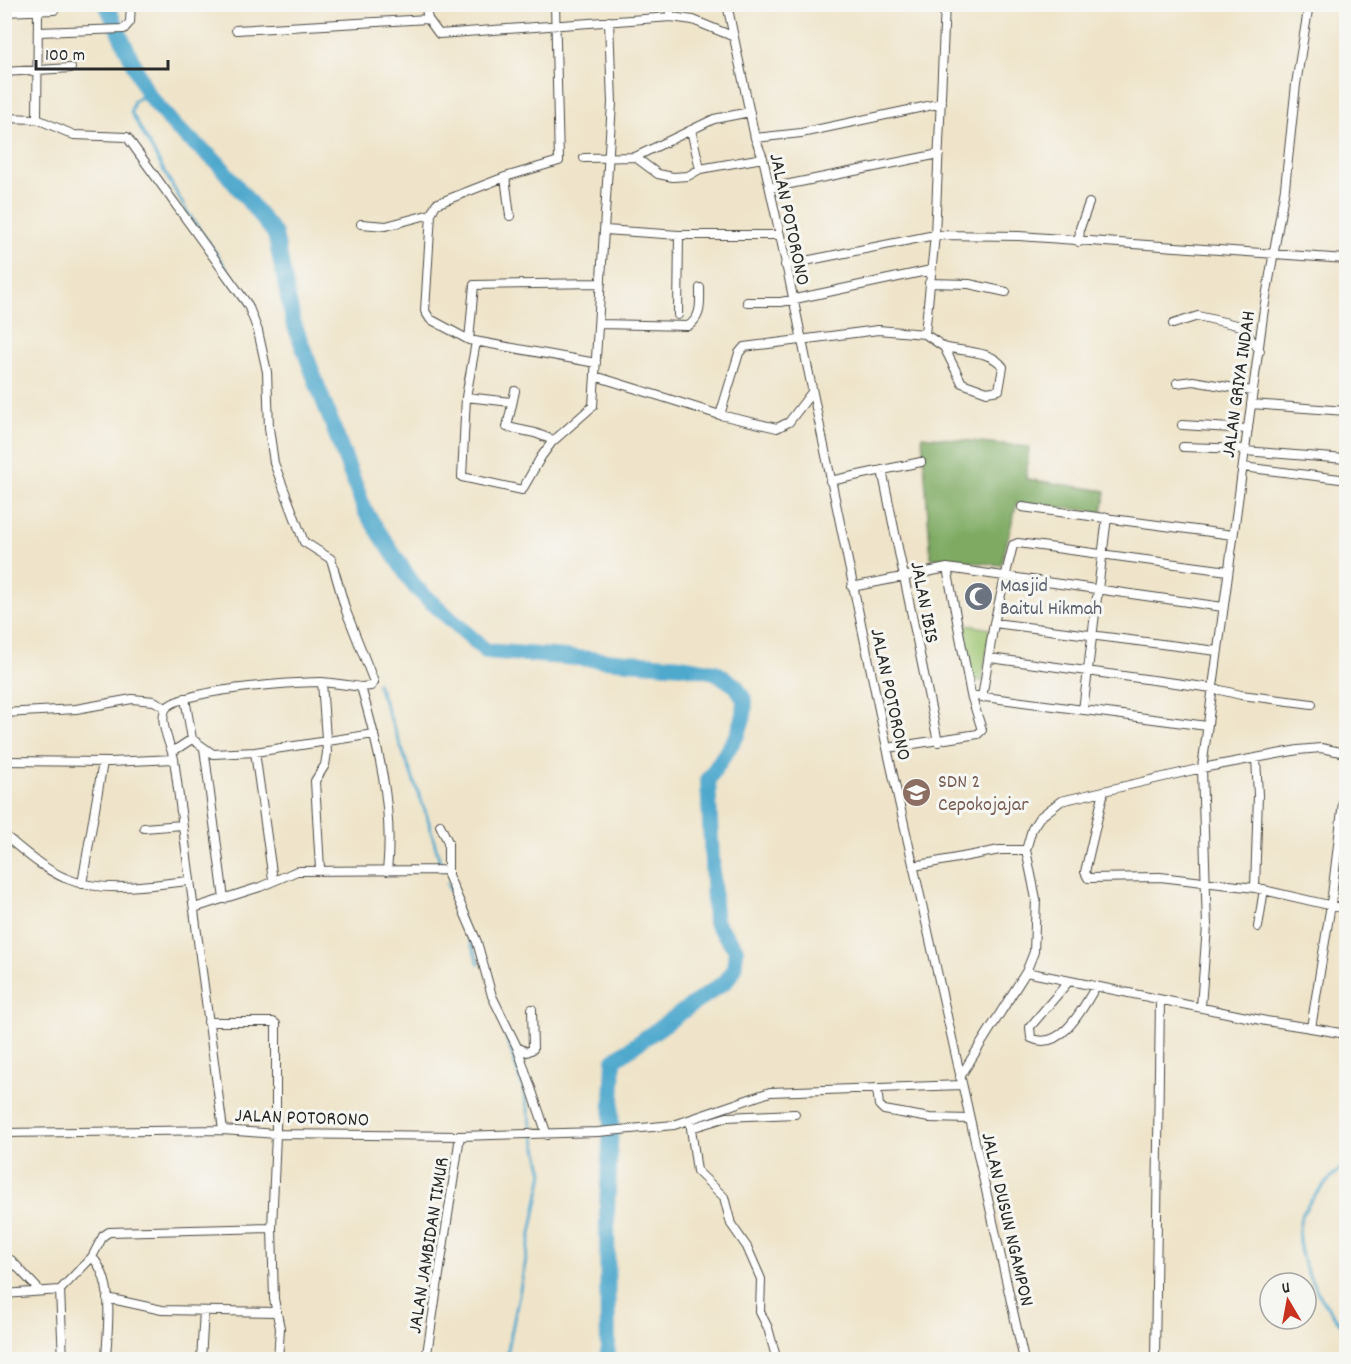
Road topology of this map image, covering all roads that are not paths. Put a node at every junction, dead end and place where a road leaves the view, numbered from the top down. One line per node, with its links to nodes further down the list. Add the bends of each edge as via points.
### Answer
1 (131, 4): 16 (street, via 130,22 124,29)
2 (425, 4): 12 (street)
3 (555, 4): 14 (street)
4 (668, 4): 11 (street)
5 (727, 4): 17 (street, JALAN POTORONO)
6 (945, 4): 21 (street)
7 (1310, 4): 44 (street, JALAN GRIYA INDAH)
8 (38, 10): 9 (street); 10 (street); 16 (street)
9 (54, 10)
10 (4, 12)
11 (671, 17): 13 (street); 17 (street, via 684,17)
12 (428, 19): 14 (street, via 439,34 447,35); 15 (street)
13 (609, 21): 14 (street); 30 (street, via 612,103)
14 (557, 25): 33 (street, via 558,161)
15 (236, 30)
16 (38, 32): 19 (street)
17 (732, 36): 22 (street, JALAN POTORONO)
18 (71, 68): 19 (street)
19 (38, 70): 20 (street); 24 (street)
20 (4, 72)
21 (942, 103): 26 (street, via 801,133); 27 (street)
22 (750, 112): 25 (street, via 714,119); 26 (street, JALAN POTORONO)
23 (4, 118): 24 (street)
24 (37, 119): 101 (street, via 74,135 127,137 248,305 267,372 271,454 304,542 331,558 346,611 374,682)
25 (691, 130): 28 (street); 32 (street)
26 (755, 138): 31 (street, JALAN POTORONO)
27 (939, 154): 34 (street); 42 (street)
28 (635, 156): 30 (street); 32 (street, via 665,175 688,177)
29 (584, 158): 30 (street)
30 (608, 158): 39 (street)
31 (762, 158): 32 (street); 34 (street, JALAN POTORONO)
32 (700, 169)
33 (505, 177): 36 (street, via 439,201); 37 (street)
34 (770, 188): 41 (street, JALAN POTORONO)
35 (1089, 203): 43 (street)
36 (431, 214): 38 (street, via 386,226); 58 (street, via 426,316)
37 (510, 216)
38 (361, 224)
39 (605, 230): 40 (street); 48 (street)
40 (679, 234): 41 (street); 54 (street)
41 (780, 235): 46 (street, JALAN POTORONO)
42 (934, 235): 43 (street, via 1019,236); 46 (street); 47 (street)
43 (1079, 242): 44 (street)
44 (1274, 255): 45 (street); 61 (street, JALAN GRIYA INDAH)
45 (1347, 259)
46 (785, 265): 52 (street, JALAN POTORONO)
47 (931, 270): 49 (street); 52 (street)
48 (601, 283): 55 (street); 58 (street, via 474,285)
49 (929, 283): 51 (street, via 969,284); 57 (street)
50 (700, 288): 55 (street, via 699,314 688,326)
51 (1006, 292)
52 (792, 299): 53 (street); 59 (street, JALAN POTORONO)
53 (747, 302)
54 (678, 315)
55 (600, 324): 62 (street)
56 (1173, 324): 61 (street, via 1198,316 1241,326)
57 (925, 334): 59 (street, via 878,330); 60 (street)
58 (472, 341): 62 (street); 68 (street)
59 (803, 341): 67 (street, JALAN POTORONO); 72 (street, via 744,347)
60 (944, 347): 60 (street, via 983,354 998,361 1003,367 999,390 987,392 962,383)
61 (1260, 351): 66 (street, JALAN GRIYA INDAH)
62 (596, 363): 63 (street)
63 (595, 376): 68 (street, via 590,411 552,442 522,490 462,477); 72 (street)
64 (1177, 383): 66 (street, via 1193,381)
65 (515, 391): 69 (street)
66 (1252, 391): 70 (street, JALAN GRIYA INDAH)
67 (812, 392): 72 (street, via 789,422 777,428); 83 (street, JALAN POTORONO)
68 (466, 396): 69 (street)
69 (511, 402): 75 (street, via 507,428)
70 (1251, 404): 71 (street); 74 (street, JALAN GRIYA INDAH)
71 (1347, 411)
72 (720, 415)
73 (1182, 425): 74 (street)
74 (1248, 429): 77 (street, JALAN GRIYA INDAH)
75 (549, 438)
76 (1183, 447): 77 (street)
77 (1246, 450): 78 (street); 80 (street, JALAN GRIYA INDAH)
78 (1347, 459)
79 (921, 462): 81 (street)
80 (1243, 467): 82 (street); 86 (street, JALAN GRIYA INDAH)
81 (882, 470): 83 (street); 90 (street, JALAN IBIS)
82 (1340, 479)
83 (830, 481): 92 (street, JALAN POTORONO)
84 (1022, 507): 85 (street)
85 (1107, 517): 86 (street); 87 (street)
86 (1233, 534): 89 (street, JALAN GRIYA INDAH)
87 (1102, 555): 89 (street); 91 (street, via 1018,543 1011,549); 93 (street)
88 (947, 568): 90 (street); 91 (street); 103 (street)
89 (1228, 571): 94 (street, JALAN GRIYA INDAH)
90 (904, 576): 92 (street); 114 (street, JALAN IBIS)
91 (1004, 578): 93 (street); 95 (street)
92 (852, 587): 116 (street, JALAN POTORONO)
93 (1098, 591): 94 (street); 96 (street)
94 (1223, 607): 97 (street, JALAN GRIYA INDAH)
95 (994, 623): 96 (street); 98 (street)
96 (1093, 636): 97 (street); 99 (street)
97 (1217, 651): 102 (street, JALAN GRIYA INDAH)
98 (990, 658): 99 (street); 105 (street)
99 (1087, 671): 102 (street); 108 (street)
100 (322, 682): 101 (street); 104 (street, via 294,682); 113 (street)
101 (361, 687): 111 (street)
102 (1212, 688): 106 (street); 110 (street, JALAN GRIYA INDAH)
103 (971, 695): 105 (street); 114 (street, via 981,732)
104 (185, 698): 107 (street); 112 (street)
105 (982, 698): 108 (street)
106 (1312, 704)
107 (166, 708): 109 (street, via 144,699 132,699 76,709); 119 (street, via 164,723)
108 (1083, 711): 110 (street)
109 (4, 713)
110 (1207, 726): 123 (street, JALAN GRIYA INDAH)
111 (374, 735): 113 (street); 135 (street, via 388,814)
112 (192, 740): 115 (street); 119 (street)
113 (325, 740): 117 (street); 133 (street, via 325,765 315,781)
114 (938, 742): 116 (street)
115 (203, 748): 117 (street, via 213,754); 141 (street)
116 (887, 748): 132 (street, JALAN POTORONO)
117 (255, 752): 136 (street)
118 (1347, 753): 120 (street, via 1321,748)
119 (173, 755): 122 (street); 126 (street)
120 (1256, 758): 123 (street); 140 (street)
121 (4, 760): 122 (street)
122 (103, 762): 139 (street)
123 (1202, 768): 125 (street); 138 (street, JALAN GRIYA INDAH)
124 (1347, 776): 131 (street)
125 (1104, 791): 130 (street, via 1061,801 1051,808 1032,829); 138 (street, via 1086,876)
126 (182, 825): 128 (street); 137 (street)
127 (440, 825): 134 (street, via 450,857)
128 (144, 828)
129 (4, 836): 139 (street, via 59,875)
130 (1026, 850): 132 (street, via 989,851); 146 (street, via 1036,899 1034,952)
131 (1342, 852): 142 (street)
132 (914, 866): 156 (street, JALAN POTORONO)
133 (320, 869): 135 (street); 136 (street, via 297,871)
134 (445, 870): 135 (street); 155 (street, via 477,942 492,996)
135 (387, 871)
136 (273, 880): 141 (street)
137 (188, 881): 139 (street); 143 (street)
138 (1206, 882): 140 (street); 150 (street, JALAN GRIYA INDAH)
139 (82, 884)
140 (1259, 888): 142 (street); 145 (street)
141 (224, 899): 143 (street)
142 (1331, 904): 144 (street); 153 (street)
143 (194, 908): 152 (street)
144 (1347, 909)
145 (1258, 927)
146 (1026, 972): 147 (street); 156 (street)
147 (1069, 981): 148 (street); 148 (street, via 1030,1027 1030,1038 1044,1040 1068,1029)
148 (1096, 986): 149 (street)
149 (1160, 1000): 150 (street); 182 (street)
150 (1201, 1007): 153 (street)
151 (532, 1009): 155 (street, via 533,1049 527,1052)
152 (208, 1022): 161 (street); 163 (street, via 276,1023)
153 (1311, 1028): 154 (street)
154 (1347, 1034)
155 (517, 1047): 164 (street)
156 (961, 1081): 157 (street); 159 (street, JALAN DUSUN NGAMPON)
157 (877, 1089): 159 (street, via 879,1105 884,1110 930,1118); 160 (street, via 771,1092)
158 (795, 1114): 160 (street, via 727,1117)
159 (969, 1119): 181 (street, JALAN DUSUN NGAMPON)
160 (690, 1125): 164 (street, JALAN POTORONO); 175 (street, via 697,1171 724,1197 731,1224 747,1247 761,1279 760,1312)
161 (223, 1130): 162 (street, JALAN POTORONO); 163 (street, JALAN POTORONO)
162 (4, 1133)
163 (276, 1134): 165 (street, JALAN POTORONO); 166 (street)
164 (544, 1135): 165 (street, JALAN POTORONO)
165 (460, 1136): 180 (street, JALAN JAMBIDAN TIMUR)
166 (272, 1228): 167 (street, via 112,1231 103,1236); 174 (street)
167 (92, 1257): 170 (street); 172 (street, via 103,1270)
168 (11, 1260): 169 (street)
169 (39, 1290): 170 (street); 171 (street)
170 (60, 1290): 176 (street)
171 (4, 1294)
172 (107, 1298): 173 (street, via 155,1310); 177 (street)
173 (204, 1311): 174 (street); 178 (street)
174 (277, 1312): 179 (street)
175 (776, 1357)
176 (63, 1359)
177 (106, 1359)
178 (201, 1359)
179 (278, 1359)
180 (426, 1359)
181 (1024, 1359)
182 (1155, 1359)

